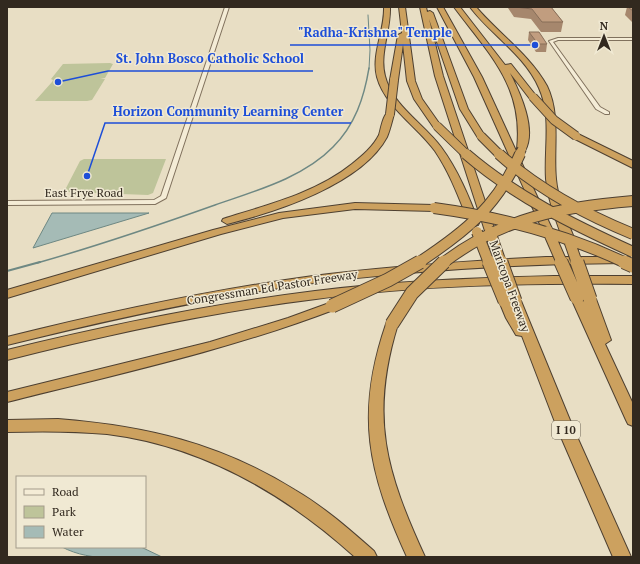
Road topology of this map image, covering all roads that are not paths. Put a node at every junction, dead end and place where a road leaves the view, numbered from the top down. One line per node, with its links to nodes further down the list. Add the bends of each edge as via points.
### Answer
1 (227, 7): 17 (street, East Frye Road, via 166,194 160,200)
2 (387, 7): 26 (highway, bridge, via 380,62 383,81 393,98 443,157)
3 (402, 7): 9 (highway)
4 (423, 7): 26 (highway, Maricopa Freeway / I 10, bridge, via 439,76)
5 (426, 7): 19 (highway, bridge, via 438,32 471,122 500,156 560,198)
6 (438, 7): 12 (highway, via 437,14); 25 (highway, bridge, via 478,77 548,231)
7 (457, 7): 10 (highway)
8 (473, 7): 25 (highway, bridge, via 531,68 546,95 551,120 552,183)
9 (403, 22): 20 (highway, bridge, via 412,84 418,99 437,126 472,159 516,191 572,223); 24 (highway, bridge, via 390,114 384,133 369,154 348,172 319,188 284,202)
10 (470, 23): 15 (highway, bridge, via 554,120 576,136); 29 (highway, bridge, via 506,74 517,95 524,123 522,149 513,170 486,209 464,229 409,268 332,306 237,338)
11 (633, 40): 14 (street, via 554,40 551,43 598,108)
12 (449, 42)
13 (452, 51): 18 (highway, bridge, via 471,110 487,135 514,162 591,210)
14 (607, 113)
15 (633, 165)
16 (633, 201): 33 (highway, bridge, via 553,211 519,221 481,237 457,251 428,274 406,301 392,324 381,355 376,378 376,428 388,489)
17 (7, 203)
18 (633, 229)
19 (633, 234)
20 (633, 252)
21 (633, 261): 27 (highway, Congressman Ed Pastor Freeway, via 541,261 397,270 269,285 152,307)
22 (633, 266): 24 (highway, bridge, via 534,227 489,216 434,208 361,206 283,215)
23 (633, 280): 28 (highway, Congressman Ed Pastor Freeway, via 533,279 426,284 289,297 146,322)
24 (7, 294)
25 (584, 299): 30 (highway)
26 (510, 301): 34 (highway, Maricopa Freeway / I 10)
27 (7, 341)
28 (7, 355)
29 (7, 397)
30 (633, 420)
31 (7, 426): 32 (highway, via 65,426 117,430 167,440 204,452 247,470 293,496 328,521)
32 (368, 557)
33 (416, 557)
34 (622, 557)

